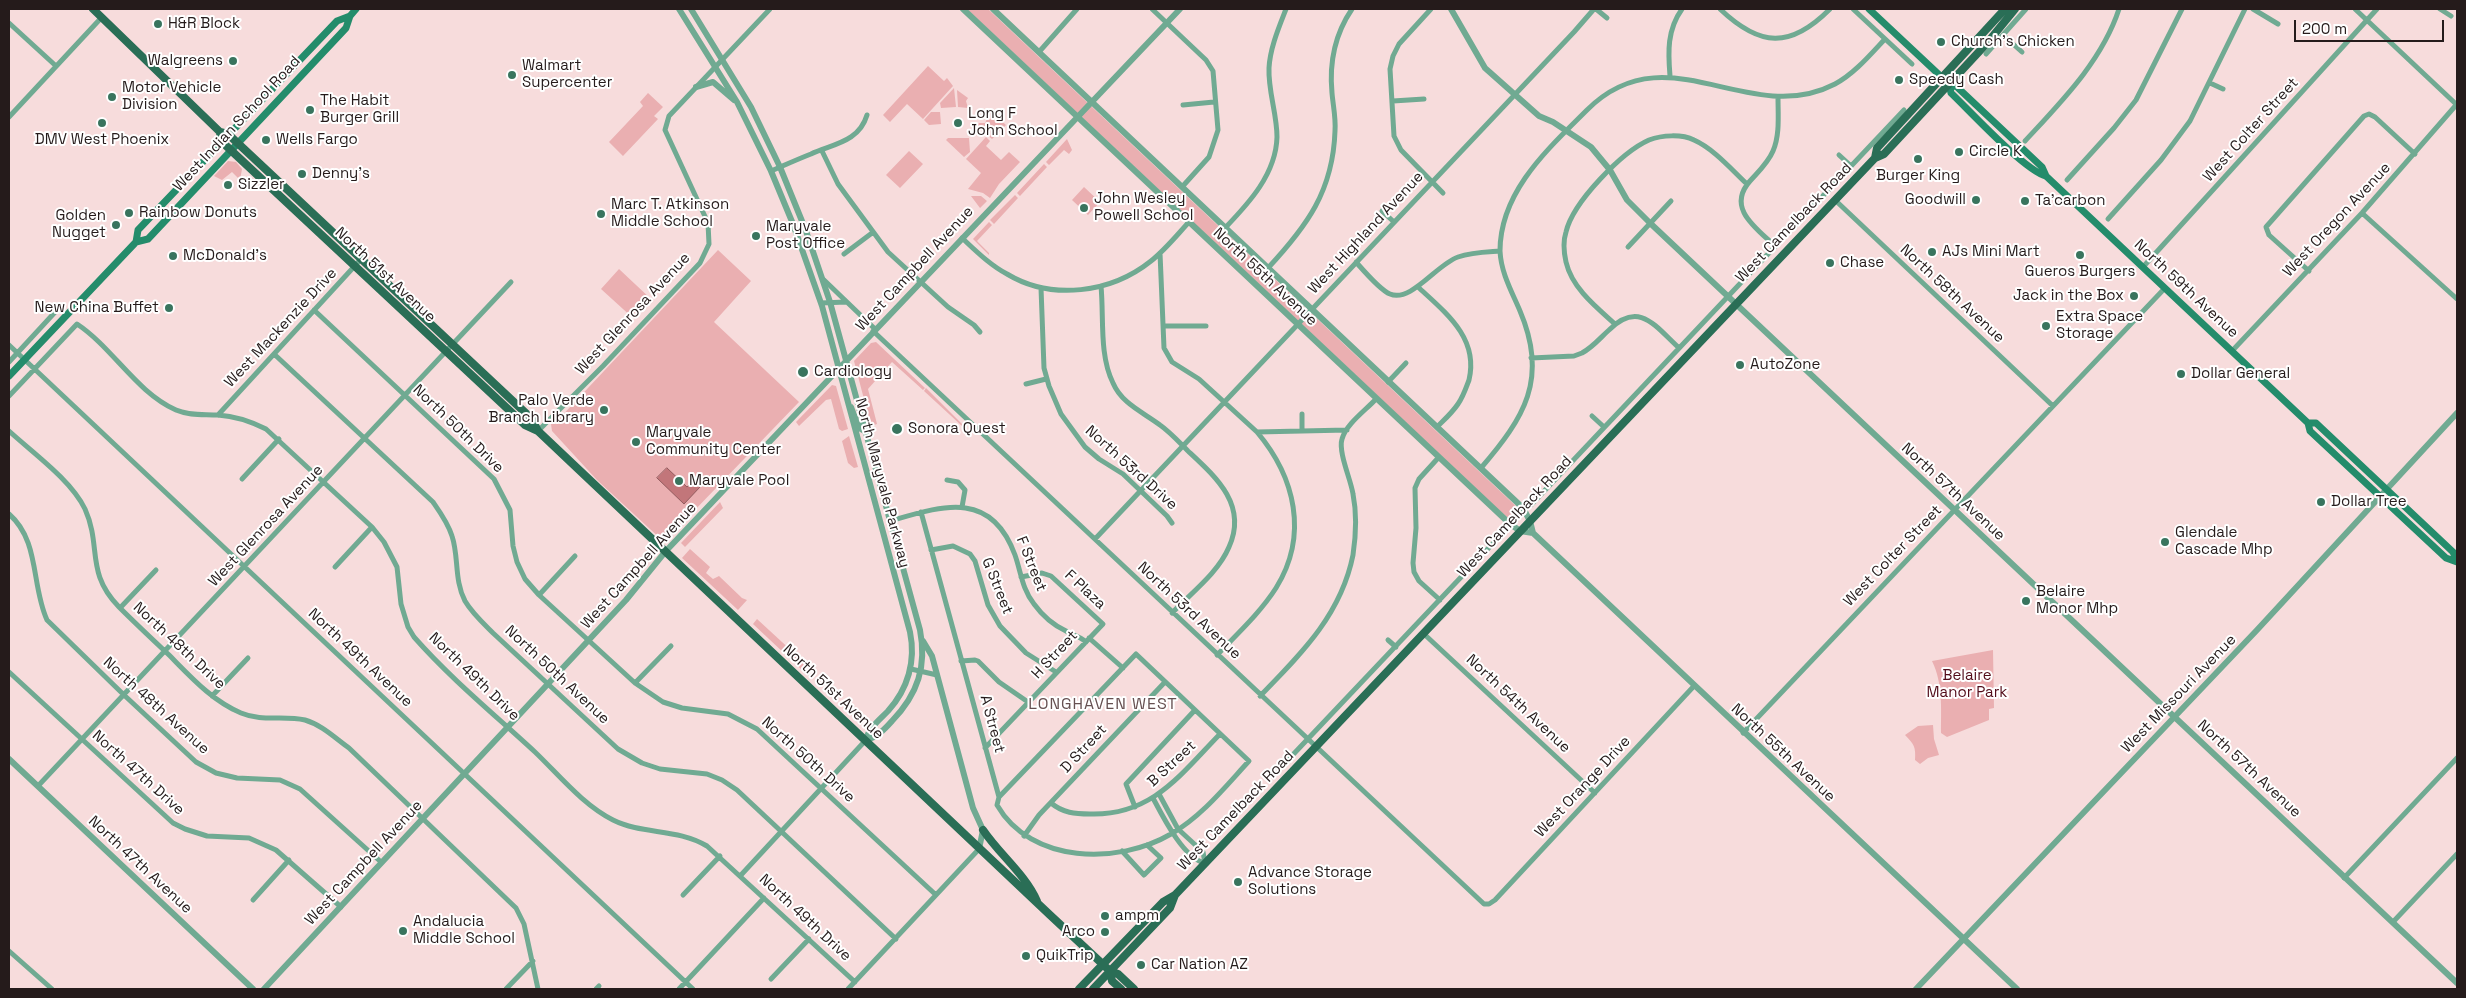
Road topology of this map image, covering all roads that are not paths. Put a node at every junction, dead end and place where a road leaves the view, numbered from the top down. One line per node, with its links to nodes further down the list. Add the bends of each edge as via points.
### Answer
1 (93, 9): 33 (main road, North 51st Avenue)
2 (356, 9): 31 (main road, West Indian School Road)
3 (679, 9): 50 (street, North Maryvale Parkway)
4 (691, 9): 47 (street, North Maryvale Parkway)
5 (770, 9): 47 (street, West Glenrosa Avenue)
6 (963, 9): 70 (street, North 55th Avenue)
7 (1076, 9): 42 (street)
8 (1152, 9): 36 (street)
9 (1180, 9): 36 (street, West Campbell Avenue)
10 (1286, 9): 99 (street, via 1269,68 1277,138 1272,163 1260,189)
11 (1352, 9): 111 (street, via 1338,37 1331,63 1335,130 1327,181 1303,228)
12 (1431, 9): 61 (street, via 1399,44 1393,56 1390,69)
13 (1451, 9): 57 (street, North 57th Avenue, via 1486,68)
14 (1595, 9): 34 (street); 57 (street, West Highland Avenue)
15 (1682, 9): 51 (street, via 1671,29 1668,50)
16 (1720, 9): 17 (street, via 1753,34 1785,38 1816,23)
17 (1830, 9)
18 (1853, 9): 40 (street)
19 (1869, 9): 44 (main road, North 59th Avenue)
20 (2005, 9): 52 (main road, West Camelback Road)
21 (2015, 9): 41 (main road, West Camelback Road)
22 (2026, 9): 39 (street, West Camelback Road)
23 (2120, 9): 75 (street, via 2080,80)
24 (2182, 9): 86 (street, via 2136,100)
25 (2245, 9): 53 (street)
26 (2253, 9): 38 (street)
27 (2355, 9): 35 (street)
28 (2377, 9): 35 (street, West Colter Street)
29 (2440, 9): 32 (street)
30 (997, 10): 42 (street, North 55th Avenue)
31 (350, 16): 74 (main road, West Indian School Road, via 337,21); 76 (main road, West Indian School Road, via 346,28)
32 (2451, 16)
33 (102, 17): 49 (street); 74 (main road, North 51st Avenue)
34 (1607, 18)
35 (2367, 19): 64 (street); 112 (street, West Colter Street)
36 (1167, 22): 60 (street, West Campbell Avenue); 63 (street, via 1210,65)
37 (9, 23): 49 (street)
38 (2278, 24)
39 (2003, 35): 41 (street, West Camelback Road); 43 (street)
40 (1885, 39): 46 (street); 58 (street, via 1859,66 1834,85)
41 (1990, 44): 45 (street, West Camelback Road); 54 (main road, West Camelback Road)
42 (1039, 52): 60 (street, North 55th Avenue)
43 (2022, 52)
44 (1916, 53): 46 (street); 52 (main road, North 59th Avenue)
45 (1986, 54)
46 (1904, 57): 48 (street)
47 (723, 58): 50 (street, West Glenrosa Avenue); 83 (street, North Maryvale Parkway)
48 (1912, 64)
49 (56, 66): 68 (street)
50 (716, 66): 55 (street, West Glenrosa Avenue); 62 (street, North Maryvale Parkway)
51 (1670, 76): 58 (street); 73 (street, via 1612,89)
52 (1942, 78): 54 (main road, North 59th Avenue); 72 (main road, West Camelback Road)
53 (2210, 83): 56 (street); 95 (street, via 2173,145)
54 (1949, 84): 81 (main road, West Camelback Road, via 1884,154); 112 (main road, North 59th Avenue, via 1957,87 2042,167 2046,176)
55 (696, 87): 62 (street, via 713,82); 170 (street, West Glenrosa Avenue, via 669,116 665,130 708,223 706,254 700,264)
56 (2223, 89)
57 (1513, 95): 73 (street, North 57th Avenue, via 1539,116); 87 (street, West Highland Avenue)
58 (1778, 98): 88 (street, via 1773,151 1766,164)
59 (1424, 99): 61 (street)
60 (1092, 101): 70 (street, West Campbell Avenue); 89 (street, North 55th Avenue)
61 (1393, 101): 87 (street, via 1394,136 1401,150)
62 (737, 102): 85 (street, North Maryvale Parkway)
63 (1214, 102): 65 (street); 89 (street, via 1218,130 1209,157)
64 (2457, 104): 79 (street, West Oregon Avenue)
65 (1183, 105)
66 (9, 106): 68 (street)
67 (1904, 110): 72 (street, West Camelback Road)
68 (14, 111): 71 (street)
69 (867, 116): 78 (street, via 853,136)
70 (1077, 116): 96 (street, North 55th Avenue); 101 (street, West Campbell Avenue)
71 (9, 117)
72 (1898, 120): 81 (main road, West Camelback Road, via 1877,148); 82 (street, West Camelback Road)
73 (1566, 131): 84 (street, North 57th Avenue, via 1591,147); 105 (street, via 1518,186 1506,219)
74 (223, 136): 76 (main road, North 51st Avenue); 77 (main road, North 51st Avenue); 102 (main road, West Indian School Road, via 138,230)
75 (2025, 141)
76 (237, 143): 77 (main road, West Indian School Road); 108 (main road, North 51st Avenue)
77 (231, 150): 102 (main road, West Indian School Road, via 148,239); 110 (main road, North 51st Avenue)
78 (822, 151): 83 (street); 100 (street, via 838,184)
79 (2415, 154): 94 (street, West Oregon Avenue); 113 (street, via 2369,114 2364,116 2267,224 2266,231)
80 (1839, 155): 82 (street)
81 (1875, 158): 91 (main road, West Camelback Road)
82 (1851, 166): 103 (street, West Camelback Road)
83 (780, 167): 85 (street); 114 (street, North Maryvale Parkway)
84 (1610, 170): 88 (street, via 1649,140 1663,136 1679,137 1694,140); 98 (street, North 57th Avenue, via 1627,200); 130 (street, via 1578,205 1566,231 1564,248 1571,276 1582,292)
85 (771, 171): 125 (street, North Maryvale Parkway)
86 (2067, 180)
87 (1432, 181): 90 (street); 97 (street, West Highland Avenue)
88 (1747, 184): 103 (street, via 1741,200 1744,215)
89 (1182, 187): 99 (street, North 55th Avenue)
90 (1443, 193)
91 (1835, 200): 126 (main road, West Camelback Road); 159 (street, North 58th Avenue)
92 (1671, 201): 98 (street)
93 (1382, 211): 97 (street)
94 (2362, 213): 113 (street, West Oregon Avenue); 122 (street)
95 (2108, 219)
96 (1189, 222): 106 (street); 131 (street, North 55th Avenue)
97 (1394, 222): 109 (street, West Highland Avenue)
98 (1650, 223): 104 (street); 121 (street, North 57th Avenue)
99 (1225, 228): 111 (street, North 55th Avenue)
100 (872, 233): 107 (street); 116 (street)
101 (962, 238): 116 (street, West Campbell Avenue); 119 (street, via 1002,271)
102 (136, 242): 144 (main road, West Indian School Road)
103 (1775, 246): 121 (street, West Camelback Road)
104 (1628, 247)
105 (1500, 251): 118 (street, via 1457,257 1435,270); 143 (street, via 1508,287 1526,328)
106 (1160, 253): 117 (street, via 1132,274); 132 (street)
107 (844, 254)
108 (362, 258): 110 (street, West Mackenzie Drive); 136 (main road, North 51st Avenue)
109 (1356, 262): 118 (street, via 1390,294 1405,295); 129 (street, West Highland Avenue)
110 (355, 266): 128 (street, West Mackenzie Drive); 139 (main road, North 51st Avenue)
111 (1268, 268): 129 (street, North 55th Avenue)
112 (2143, 268): 120 (main road, North 59th Avenue)
113 (2308, 272): 140 (street, West Oregon Avenue)
114 (824, 280): 123 (street, North Maryvale Parkway); 124 (street, North 53rd Avenue)
115 (511, 282): 136 (street, West Glenrosa Avenue)
116 (920, 282): 134 (street, West Campbell Avenue); 135 (street)
117 (1101, 286): 119 (street, via 1072,290); 175 (street, via 1105,356 1113,384 1130,405 1160,425)
118 (1418, 287): 165 (street, via 1451,317 1460,330 1468,343 1472,367 1466,390 1458,404)
119 (1041, 288): 151 (street, North 53rd Drive)
120 (2165, 288): 140 (main road, North 59th Avenue); 159 (street, West Colter Street)
121 (1727, 297): 126 (street, North 57th Avenue); 138 (street, West Camelback Road)
122 (2457, 299)
123 (830, 302): 124 (street); 125 (street); 145 (street, North Maryvale Parkway)
124 (846, 302): 134 (street, North 53rd Avenue)
125 (821, 303): 149 (street, North Maryvale Parkway)
126 (1735, 304): 188 (street, North 57th Avenue); 192 (main road, West Camelback Road)
127 (57, 310): 141 (street)
128 (314, 310): 142 (street, West Mackenzie Drive); 155 (street, North 50th Drive)
129 (1311, 310): 131 (street, West Highland Avenue); 152 (street, North 55th Avenue)
130 (1615, 324): 138 (street, via 1624,318 1643,317); 143 (street, via 1582,353)
131 (1297, 325): 157 (street, North 55th Avenue); 158 (street, West Highland Avenue)
132 (1164, 326): 133 (street); 158 (street, via 1164,348 1169,358)
133 (1206, 326)
134 (874, 330): 145 (street, West Campbell Avenue); 200 (street, North 53rd Avenue)
135 (980, 332)
136 (453, 344): 139 (street, West Glenrosa Avenue); 170 (main road, North 51st Avenue, via 532,419)
137 (9, 345): 141 (street, North 49th Avenue)
138 (1679, 348): 166 (street, West Camelback Road)
139 (447, 351): 155 (street, West Glenrosa Avenue); 170 (main road, North 51st Avenue, via 525,426)
140 (2232, 351): 164 (main road, North 59th Avenue)
141 (17, 353): 144 (street, North 49th Avenue); 146 (street)
142 (274, 354): 162 (street, West Mackenzie Drive); 173 (street, North 50th Avenue)
143 (1531, 358): 178 (street, via 1532,382 1517,423)
144 (24, 360): 148 (street, North 49th Avenue); 150 (main road, West Indian School Road)
145 (846, 360): 149 (street, West Campbell Avenue); 171 (street, North Maryvale Parkway)
146 (9, 362)
147 (1406, 363): 152 (street)
148 (34, 369): 154 (street); 162 (street, North 49th Drive, via 77,324 156,399 178,410 201,416); 206 (street, North 49th Avenue)
149 (837, 370): 156 (street, North Maryvale Parkway); 202 (street, West Campbell Avenue)
150 (9, 376)
151 (1046, 379): 153 (street); 183 (street, North 53rd Drive, via 1061,414 1078,439)
152 (1388, 382): 165 (street, North 55th Avenue)
153 (1026, 384)
154 (9, 396)
155 (405, 396): 173 (street, West Glenrosa Avenue); 209 (street, North 50th Drive, via 494,479 510,510 517,562 525,579)
156 (846, 397): 171 (street, via 859,428); 179 (street, North Maryvale Parkway)
157 (1376, 399): 168 (street); 176 (street, North 55th Avenue)
158 (1224, 402): 172 (street); 175 (street, West Highland Avenue)
159 (2053, 406): 188 (street, West Colter Street)
160 (2457, 413): 184 (street, West Missouri Avenue)
161 (1302, 414): 167 (street)
162 (218, 415): 174 (street, North 49th Drive, via 249,421 266,429)
163 (1592, 416): 166 (street)
164 (2308, 423): 184 (main road, North 59th Avenue, via 2316,423); 185 (main road, North 59th Avenue, via 2310,430)
165 (1437, 427): 178 (street, North 55th Avenue)
166 (1604, 427): 186 (street, West Camelback Road)
167 (1302, 430): 168 (street); 172 (street)
168 (1346, 430): 237 (street, via 1341,447 1354,495 1356,523 1346,578 1322,628)
169 (9, 431): 211 (street, North 48th Drive, via 81,502 91,524 100,582)
170 (538, 431): 202 (main road, North 51st Avenue)
171 (866, 432): 177 (street, North Maryvale Parkway)
172 (1257, 432): 222 (street, via 1274,454 1290,488 1293,541 1287,566 1275,589)
173 (364, 439): 182 (street, West Glenrosa Avenue); 233 (street, North 50th Avenue, via 433,502 452,537 457,578 464,599 493,633)
174 (278, 440): 180 (street); 182 (street, North 49th Drive)
175 (1183, 446): 183 (street, West Highland Avenue); 212 (street, via 1225,490 1234,528 1230,547 1220,562)
176 (1439, 457): 195 (street, via 1416,484); 197 (street, North 55th Avenue)
177 (873, 459): 179 (street); 191 (street, North Maryvale Parkway)
178 (1481, 468): 192 (street, North 55th Avenue, via 1523,508)
179 (866, 470): 226 (street, North Maryvale Parkway, via 910,632)
180 (242, 479)
181 (947, 480): 187 (street, via 958,482 965,490)
182 (324, 482): 194 (street, North 49th Drive); 206 (street, West Glenrosa Avenue)
183 (1140, 490): 193 (street, North 53rd Drive); 200 (street, West Highland Avenue)
184 (2388, 491): 185 (street, West Missouri Avenue); 204 (main road, North 59th Avenue, via 2452,552)
185 (2382, 497): 204 (main road, North 59th Avenue, via 2446,558); 240 (street, West Missouri Avenue)
186 (1531, 505)
187 (962, 506): 189 (street, F Street); 208 (street, F Street, via 988,517 999,526 1010,543)
188 (1954, 510): 240 (street, North 57th Avenue); 242 (street, West Colter Street)
189 (921, 512): 191 (street, F Street); 201 (street, A Street)
190 (9, 514): 235 (street, North 48th Avenue, via 24,531 34,561 40,604 47,620)
191 (890, 521): 216 (street, North Maryvale Parkway)
192 (1530, 521): 197 (main road, West Camelback Road); 198 (street, North 55th Avenue)
193 (1172, 523)
194 (372, 527): 205 (street); 241 (street, North 49th Drive, via 397,567 401,604 414,637)
195 (1416, 528): 196 (street); 210 (street, via 1414,572)
196 (1424, 528)
197 (1520, 531): 198 (street); 214 (main road, West Camelback Road)
198 (1533, 533): 234 (street, North 55th Avenue)
199 (1499, 537): 210 (street, West Camelback Road)
200 (1095, 539): 212 (street, North 53rd Avenue)
201 (932, 550): 224 (street, A Street); 229 (street, G Street, via 953,546 970,554 988,605 1000,626 1026,653)
202 (665, 552): 215 (street, West Campbell Avenue); 246 (main road, North 51st Avenue)
203 (575, 556): 209 (street)
204 (2457, 562)
205 (335, 566)
206 (244, 567): 221 (street, West Glenrosa Avenue); 252 (street, North 49th Avenue)
207 (156, 570): 211 (street)
208 (1021, 577): 213 (street, F Plaza, via 1042,573 1051,576); 217 (street, F Street, via 1026,593 1038,610 1060,628)
209 (539, 595): 215 (street, North 50th Drive)
210 (1440, 600): 220 (street, West Camelback Road)
211 (120, 608): 221 (street, North 48th Drive)
212 (1172, 613): 222 (street, North 53rd Avenue)
213 (1103, 624): 217 (street, H Street)
214 (1424, 634): 248 (main road, West Camelback Road); 255 (street, North 54th Avenue)
215 (589, 640): 232 (street, North 50th Drive); 233 (street, West Campbell Avenue)
216 (922, 640): 227 (street, North Maryvale Parkway); 230 (street, North Maryvale Parkway, via 929,648)
217 (1088, 640): 225 (street, F Street); 229 (street, H Street)
218 (1388, 640): 220 (street)
219 (671, 646): 232 (street)
220 (1396, 647): 245 (street, West Camelback Road)
221 (165, 651): 235 (street, West Glenrosa Avenue); 236 (street, North 48th Drive)
222 (1217, 655): 237 (street, North 53rd Avenue)
223 (248, 658): 236 (street)
224 (962, 661): 238 (street, via 978,661); 247 (street, A Street)
225 (1123, 668): 231 (street, via 1136,654); 257 (street)
226 (911, 670): 227 (street); 246 (street, North Maryvale Parkway, via 897,700 868,730)
227 (922, 671): 230 (street); 246 (street, North Maryvale Parkway, via 915,692 901,712 876,737)
228 (9, 672): 244 (street, North 47th Drive)
229 (1056, 672): 238 (street, H Street)
230 (937, 675): 263 (street, North Maryvale Parkway)
231 (1165, 682): 239 (street); 259 (street, D Street)
232 (635, 683): 254 (street, North 50th Drive, via 663,702 728,714 742,720 757,729)
233 (548, 684): 241 (street, West Campbell Avenue); 264 (street, North 50th Avenue, via 618,749 660,769 691,771 722,780)
234 (1694, 686): 242 (street, North 55th Avenue); 255 (street, West Orange Drive)
235 (124, 695): 244 (street, West Glenrosa Avenue); 273 (street, North 48th Avenue, via 196,762 237,778 280,780 300,789)
236 (212, 696): 261 (street, North 48th Drive, via 254,718 304,720 320,726 349,748)
237 (1260, 696): 245 (street, North 53rd Avenue)
238 (1028, 702): 247 (street, H Street)
239 (1195, 710): 243 (street); 260 (street, via 1126,784)
240 (2174, 716): 276 (street, North 57th Avenue); 288 (street, West Missouri Avenue)
241 (507, 728): 252 (street, West Campbell Avenue); 271 (street, North 49th Drive, via 591,805 610,818 636,828 682,834)
242 (1743, 733): 288 (street, North 55th Avenue)
243 (1220, 734): 256 (street, B Street, via 1167,790); 262 (street, A Street, via 1249,761 1202,811)
244 (82, 740): 253 (street, West Glenrosa Avenue); 272 (street, North 47th Drive, via 173,823 185,830 207,836 249,838)
245 (1307, 740): 248 (street, North 53rd Avenue); 251 (street, West Camelback Road)
246 (865, 741): 254 (street); 268 (main road, North 51st Avenue)
247 (985, 748): 257 (street, A Street)
248 (1316, 748): 274 (main road, West Camelback Road); 282 (street, North 53rd Avenue, via 1484,904)
249 (9, 758): 253 (street, North 47th Avenue)
250 (2457, 758): 276 (street)
251 (1286, 762)
252 (465, 772): 261 (street, West Campbell Avenue); 294 (street, North 49th Avenue)
253 (38, 786): 298 (street, North 47th Avenue)
254 (822, 788): 264 (street); 279 (street, North 50th Drive)
255 (1595, 793): 282 (street, West Orange Drive)
256 (1159, 794): 258 (street, B Street); 262 (street)
257 (999, 797): 266 (street, A Street, via 996,806)
258 (1153, 798): 260 (street, B Street); 265 (street)
259 (1051, 802): 260 (street, B Street, via 1062,810 1083,814 1110,813); 266 (street, D Street)
260 (1136, 807)
261 (422, 818): 273 (street, West Campbell Avenue); 290 (street, North 48th Drive, via 516,908 524,924)
262 (1178, 829): 265 (street, A Street); 274 (street, via 1204,852)
263 (983, 830): 268 (street); 283 (main road, via 1030,885)
264 (781, 832): 275 (street); 287 (street, North 50th Avenue)
265 (1173, 833): 267 (street, A Street); 274 (street, via 1196,862)
266 (1024, 836): 269 (street, A Street, via 1067,852)
267 (1147, 845): 269 (street, A Street); 269 (street, via 1161,858 1144,875)
268 (979, 849): 279 (street); 283 (main road, North 51st Avenue)
269 (1122, 851)
270 (2457, 854): 285 (street)
271 (720, 856): 275 (street, North 49th Drive); 278 (street)
272 (289, 860): 281 (street); 284 (street, North 47th Drive)
273 (381, 862): 284 (street, West Campbell Avenue)
274 (1205, 863): 277 (main road, West Camelback Road)
275 (741, 875): 280 (street, North 49th Drive)
276 (2344, 878): 285 (street, North 57th Avenue)
277 (1175, 895): 291 (main road, West Camelback Road, via 1163,902); 292 (main road, West Camelback Road, via 1170,908)
278 (683, 896)
279 (936, 896): 287 (street)
280 (764, 898): 286 (street, North 49th Drive); 294 (street)
281 (253, 900)
282 (1489, 904)
283 (1039, 905): 291 (main road, North 51st Avenue)
284 (341, 907): 299 (street, West Campbell Avenue)
285 (2393, 922): 296 (street, North 57th Avenue)
286 (809, 939): 293 (street); 295 (street, North 49th Drive)
287 (896, 939): 295 (street)
288 (1963, 939): 309 (street, West Missouri Avenue); 310 (street, North 55th Avenue)
289 (9, 951): 297 (street)
290 (532, 961): 300 (street); 301 (street, North 48th Drive)
291 (1103, 966): 292 (main road, North 51st Avenue); 305 (main road, West Camelback Road)
292 (1110, 972): 306 (main road, West Camelback Road); 307 (main road, North 51st Avenue, via 1112,980); 308 (main road, North 51st Avenue, via 1118,974)
293 (771, 979)
294 (685, 982): 302 (street); 303 (street, North 49th Avenue)
295 (856, 982): 304 (street)
296 (2457, 983)
297 (52, 989)
298 (254, 989)
299 (264, 989)
300 (506, 989)
301 (538, 989)
302 (678, 989)
303 (693, 989)
304 (848, 989)
305 (1079, 989)
306 (1093, 989)
307 (1121, 989)
308 (1134, 989)
309 (1916, 989)
310 (2017, 989)

